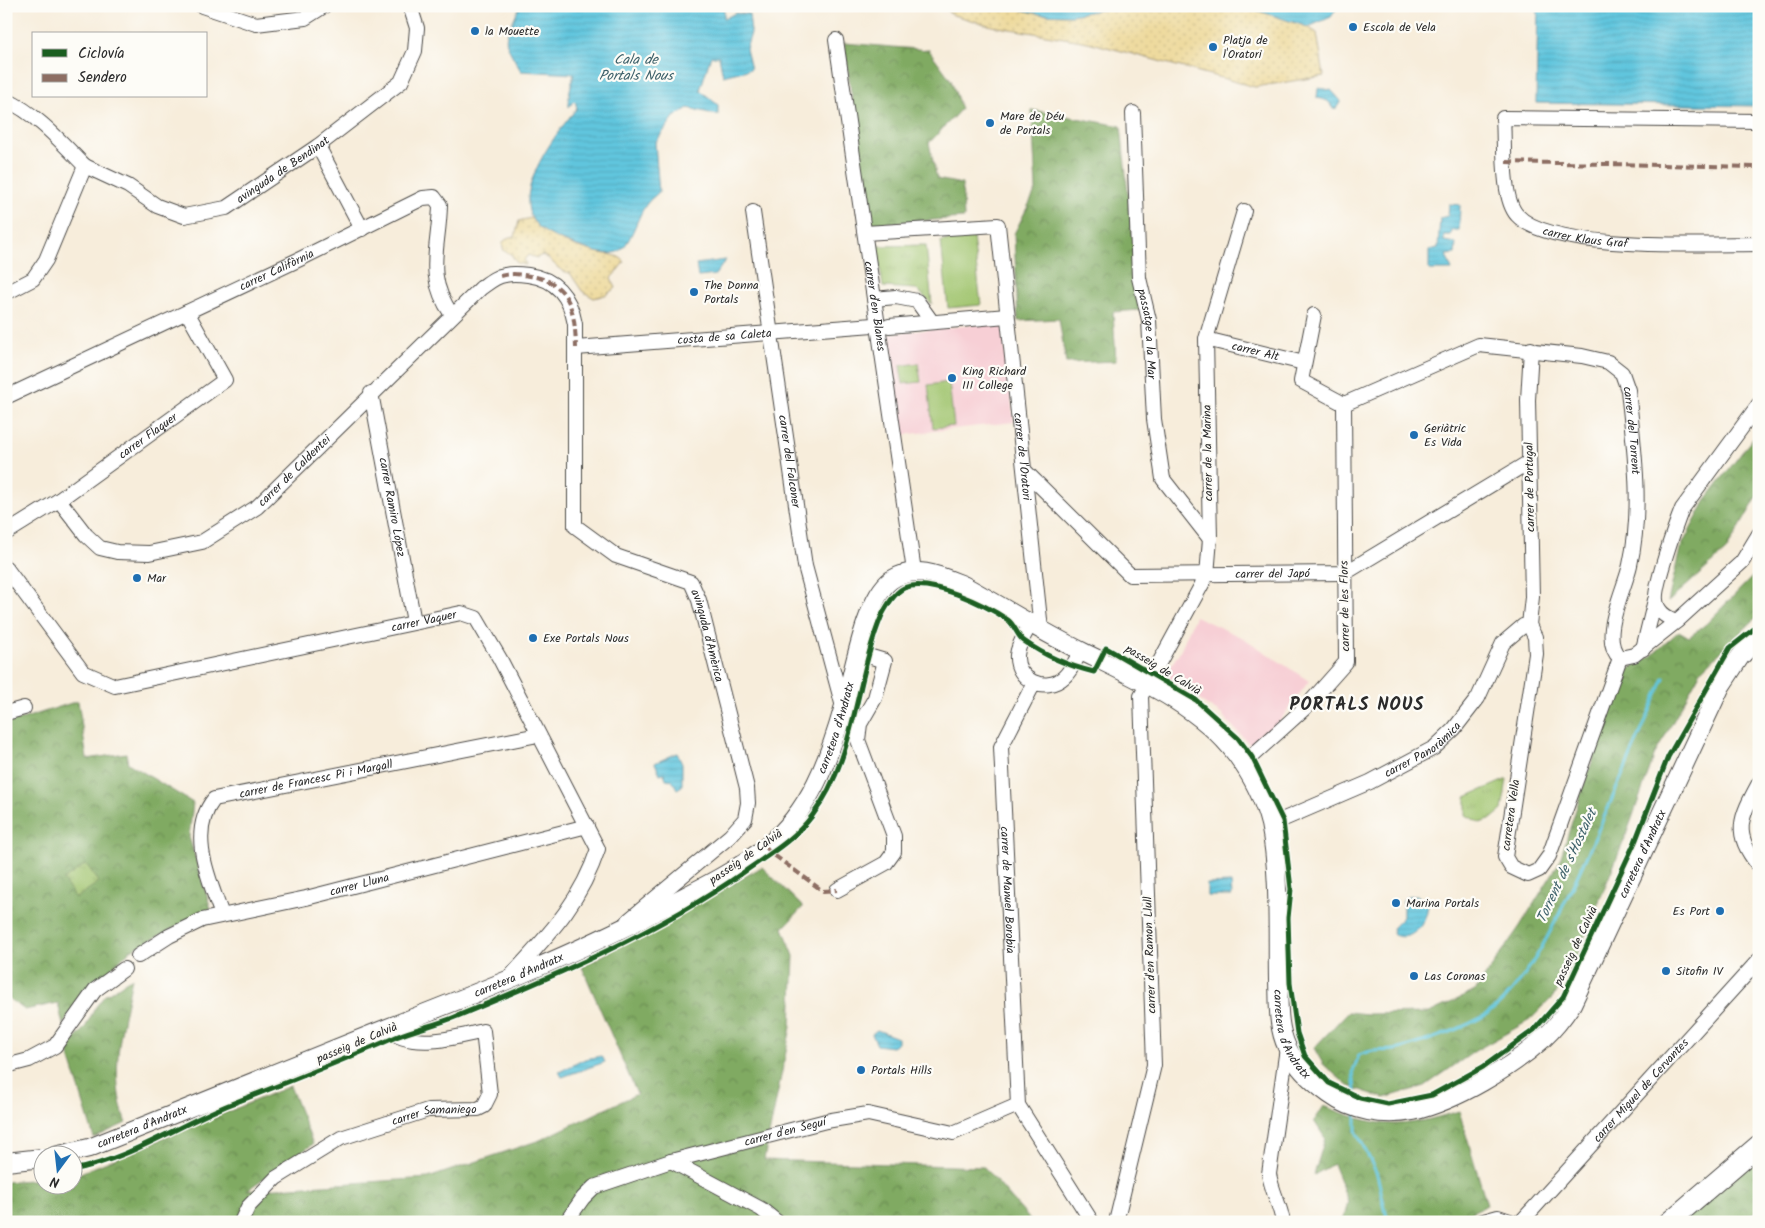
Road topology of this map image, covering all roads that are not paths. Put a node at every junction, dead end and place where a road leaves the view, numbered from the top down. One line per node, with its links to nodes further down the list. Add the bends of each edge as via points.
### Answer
1 (202, 6): 2 (street, via 256,24 306,18)
2 (324, 6)
3 (410, 6): 8 (street, avinguda de Bendinat, via 417,28 416,51 401,82)
4 (836, 40): 13 (street, carrer d'en Blanes)
5 (6, 100): 9 (street, via 17,105)
6 (1133, 113): 38 (street, passatge a la Mar, via 1139,278 1149,320 1154,419 1163,479)
7 (1759, 121): 14 (street, carrer Klaus Graf, via 1504,118 1508,195 1516,215 1538,228 1597,242)
8 (318, 146): 9 (street, avinguda de Bendinat, via 226,208 184,216 157,206 128,186); 12 (street)
9 (85, 166): 15 (street, via 46,260 33,279)
10 (1244, 211): 25 (street, carrer de la Marina)
11 (753, 212): 24 (street, carrer del Falconer)
12 (362, 229): 17 (street, carrer Califòrnia); 18 (street, carrer Califòrnia, via 423,198 434,197 440,205 434,278 440,298)
13 (865, 233): 16 (street, carrer d'en Blanes); 20 (street, carrer de l'Oratori, via 998,225)
14 (1759, 244)
15 (6, 293)
16 (874, 299): 21 (street, via 896,297 917,301); 40 (street, carrer d'en Blanes)
17 (187, 312): 30 (street, carrer Califòrnia); 35 (street, carrer Flaquer, via 225,380)
18 (452, 315): 26 (street, carrer de Caldentei, via 481,288 500,276 538,277 555,285 572,307); 29 (street, carrer de Caldentei)
19 (1314, 315): 28 (street)
20 (1007, 316): 21 (street); 34 (street, carrer de l'Oratori)
21 (932, 322): 23 (street)
22 (873, 325): 24 (street, costa de sa Caleta)
23 (889, 326)
24 (770, 333): 26 (street, costa de sa Caleta); 56 (street, carrer del Falconer, via 804,566)
25 (1206, 339): 28 (street, carrer Alt); 38 (street, carrer de la Marina)
26 (576, 348): 66 (street, avinguda d'Amèrica, via 575,526 616,556 691,582 699,600 748,803 745,819 730,836)
27 (1531, 350): 31 (street, carrer del Torrent, via 1479,345); 33 (street, carrer de Portugal); 52 (street, carrer del Torrent, via 1608,362 1622,373 1628,390 1638,497 1630,565 1610,634 1614,652)
28 (1304, 364): 31 (street, via 1301,381)
29 (371, 393): 35 (street, carrer de Caldentei, via 257,507 202,542 149,553 100,548); 45 (street, carrer Ramiro López)
30 (6, 397)
31 (1344, 404): 41 (street, carrer de les Flors)
32 (1759, 404): 43 (street, via 1682,509 1674,526)
33 (1529, 462): 41 (street); 47 (street, carrer de Portugal)
34 (1026, 472): 42 (street, carrer del Japó, via 1130,575); 46 (street, carrer de l'Oratori)
35 (59, 500): 36 (street, carrer Flaquer)
36 (6, 533)
37 (1759, 534): 44 (street, via 1742,562)
38 (1210, 539): 42 (street, carrer de la Marina)
39 (6, 568): 45 (street, carrer Vaquer, via 83,672 115,686)
40 (914, 571): 46 (main road, carretera d'Andratx, via 951,580); 51 (main road, carretera d'Andratx, via 892,580 877,595)
41 (1345, 573): 42 (street, carrer del Japó); 59 (street, carrer de les Flors, via 1346,662 1306,707)
42 (1207, 575): 54 (street, carrer de la Marina)
43 (1655, 600): 44 (street, via 1662,613); 49 (street)
44 (1677, 621): 49 (street)
45 (414, 622): 58 (street, carrer Vaquer, via 461,613 476,618)
46 (1036, 626): 50 (main road, carretera d'Andratx); 53 (street, via 1020,644 1017,657 1020,670)
47 (1530, 626): 52 (street, carretera Vella, via 1535,637 1536,654 1505,851 1511,868 1528,875 1539,870 1549,856); 61 (street, carrer Panoràmica, via 1523,626 1503,643 1478,698 1434,748 1370,782)
48 (1759, 637): 72 (main road, carretera d'Andratx, via 1740,657 1721,686 1592,966 1572,1004 1544,1038 1460,1093 1419,1110 1400,1113 1357,1109 1336,1100 1308,1077)
49 (1643, 649): 52 (street, via 1627,658)
50 (1081, 651): 53 (street, via 1068,673 1059,681 1044,685); 54 (main road, carretera d'Andratx)
51 (858, 654): 56 (main road, carretera d'Andratx); 64 (street, carretera d'Andratx, via 885,661 875,698 860,724 858,740 894,836 894,852 886,863)
52 (1620, 658)
53 (1034, 683): 74 (street, carrer de Manuel Borobia, via 1001,747)
54 (1146, 685): 59 (main road, carretera d'Andratx, via 1208,724); 85 (street, carrer d'en Ramon Llull, via 1141,696 1154,1065)
55 (24, 708): 57 (street)
56 (844, 708): 66 (main road, carretera d'Andratx, via 816,786 766,847 717,878)
57 (6, 713)
58 (538, 734): 62 (street, carrer Vaquer); 65 (street, carrer de Francesc Pi i Margall, via 214,800 206,810 201,828 203,863)
59 (1243, 764): 61 (main road, carretera d'Andratx)
60 (1759, 783): 63 (street, via 1741,822 1743,845)
61 (1270, 825): 72 (main road, carretera d'Andratx, via 1276,893 1280,1023)
62 (587, 826): 65 (street, carrer Lluna, via 306,898); 70 (street, carrer Vaquer, via 598,848 590,873 565,916)
63 (1759, 866)
64 (837, 890)
65 (222, 915): 67 (street, carrer Lluna, via 202,920 168,936)
66 (613, 933): 70 (main road, carretera d'Andratx)
67 (138, 956)
68 (1759, 960): 90 (street, carrer Miguel de Cervantes)
69 (124, 969): 73 (street, via 95,990 55,1046 29,1060)
70 (505, 982): 71 (main road, carretera d'Andratx)
71 (387, 1029): 76 (main road, carretera d'Andratx); 81 (street, carrer Samaniego, via 396,1037 441,1042 484,1031 490,1094 484,1106 478,1109 428,1110 341,1138 276,1178 248,1207)
72 (1287, 1048): 80 (street, via 1269,1174 1272,1193)
73 (6, 1066)
74 (1018, 1105): 78 (street, carrer d'en Seguí, via 953,1133 868,1114 826,1121); 84 (street)
75 (1759, 1145): 91 (highway)
76 (82, 1149)
77 (32, 1159): 79 (main road)
78 (671, 1161): 82 (street, carrer d'en Seguí, via 594,1187); 83 (street, via 761,1209)
79 (6, 1162)
80 (1281, 1207): 86 (street); 87 (street)
81 (241, 1222)
82 (566, 1222)
83 (777, 1222)
84 (1092, 1222)
85 (1116, 1222)
86 (1283, 1222)
87 (1294, 1222)
88 (1480, 1222): 89 (street, via 1498,1217)
89 (1513, 1222)
90 (1521, 1222)
91 (1669, 1222)

